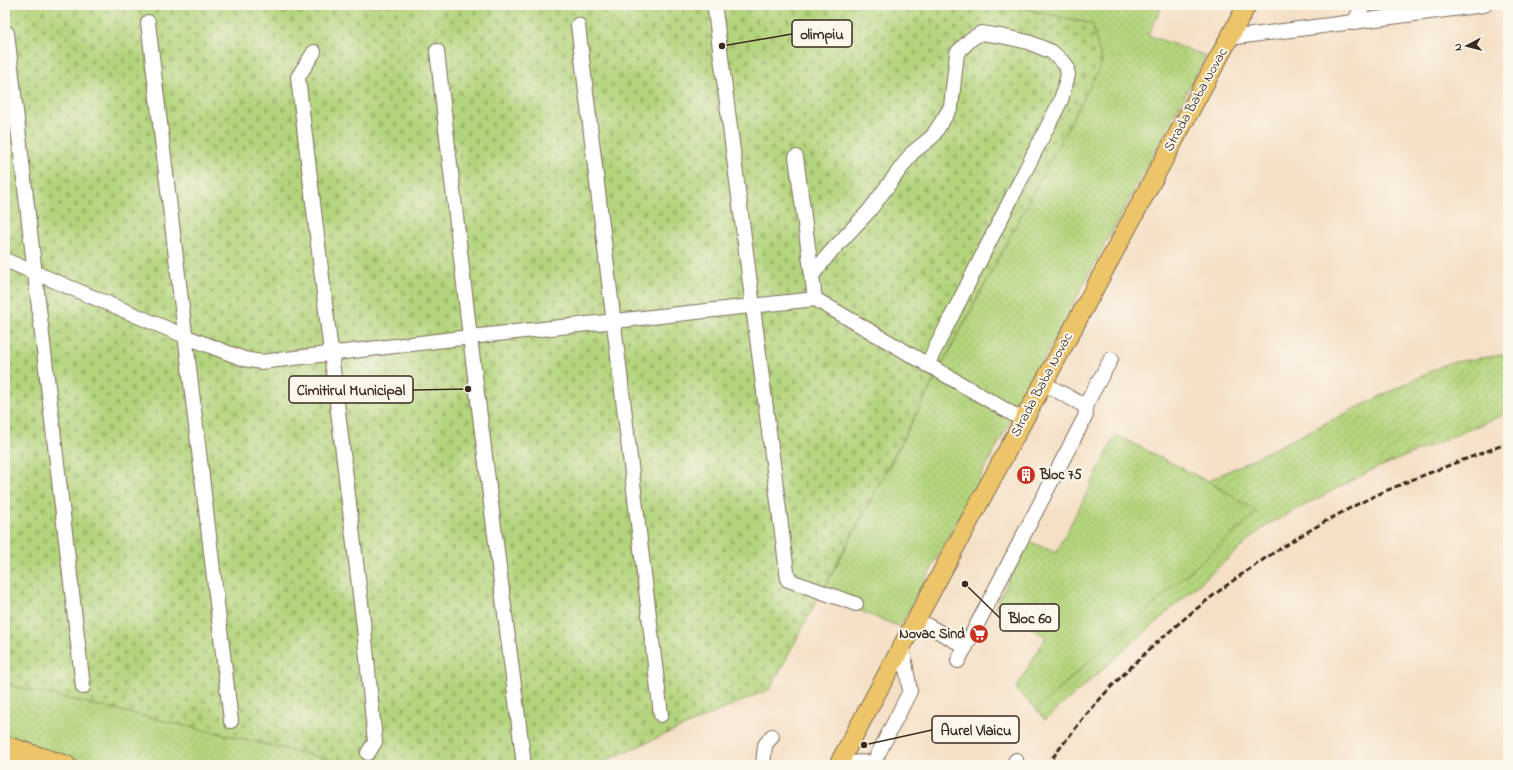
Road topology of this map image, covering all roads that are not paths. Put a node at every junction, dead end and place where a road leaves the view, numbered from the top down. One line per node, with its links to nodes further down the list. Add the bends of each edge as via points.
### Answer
1 (1247, 5): 9 (main road, Strada Baba Novac)
2 (1364, 5): 6 (street)
3 (1484, 5): 6 (street)
4 (715, 10): 17 (street)
5 (148, 22): 19 (street)
6 (1353, 23): 9 (street)
7 (578, 25): 18 (street)
8 (7, 33): 14 (street)
9 (1230, 38): 24 (main road, Strada Baba Novac)
10 (438, 51): 20 (street)
11 (314, 52): 21 (street, via 298,77)
12 (796, 157): 15 (street)
13 (5, 260): 14 (street)
14 (36, 273): 19 (street); 32 (street)
15 (811, 277): 16 (street); 23 (street, via 869,211 912,153 932,137 951,107 957,54 971,39 980,33 1001,36 1028,42 1052,52 1066,66 1068,75 1061,100)
16 (815, 299): 17 (street); 23 (street)
17 (753, 305): 18 (street); 27 (street, via 788,580)
18 (613, 321): 20 (street); 33 (street)
19 (186, 337): 21 (street, via 244,359 261,362); 34 (street)
20 (470, 337): 21 (street); 41 (street)
21 (331, 355): 36 (street, via 375,742)
22 (1111, 359): 25 (street)
23 (927, 365): 26 (street)
24 (1043, 383): 25 (street); 26 (main road, Strada Baba Novac)
25 (1085, 406): 30 (street, via 1086,415)
26 (1023, 420): 28 (main road, Strada Baba Novac)
27 (856, 604)
28 (916, 619): 29 (main road, Strada Baba Novac); 30 (street)
29 (902, 645): 39 (main road, Strada Baba Novac); 39 (street, via 910,691 874,762)
30 (966, 647): 31 (street)
31 (958, 661)
32 (83, 687)
33 (661, 714)
34 (231, 721)
35 (772, 736): 42 (street, via 765,745)
36 (368, 753)
37 (7, 754): 38 (main road); 40 (main road)
38 (63, 764): 40 (main road)
39 (838, 764)
40 (34, 765)
41 (524, 765)
42 (763, 765)

